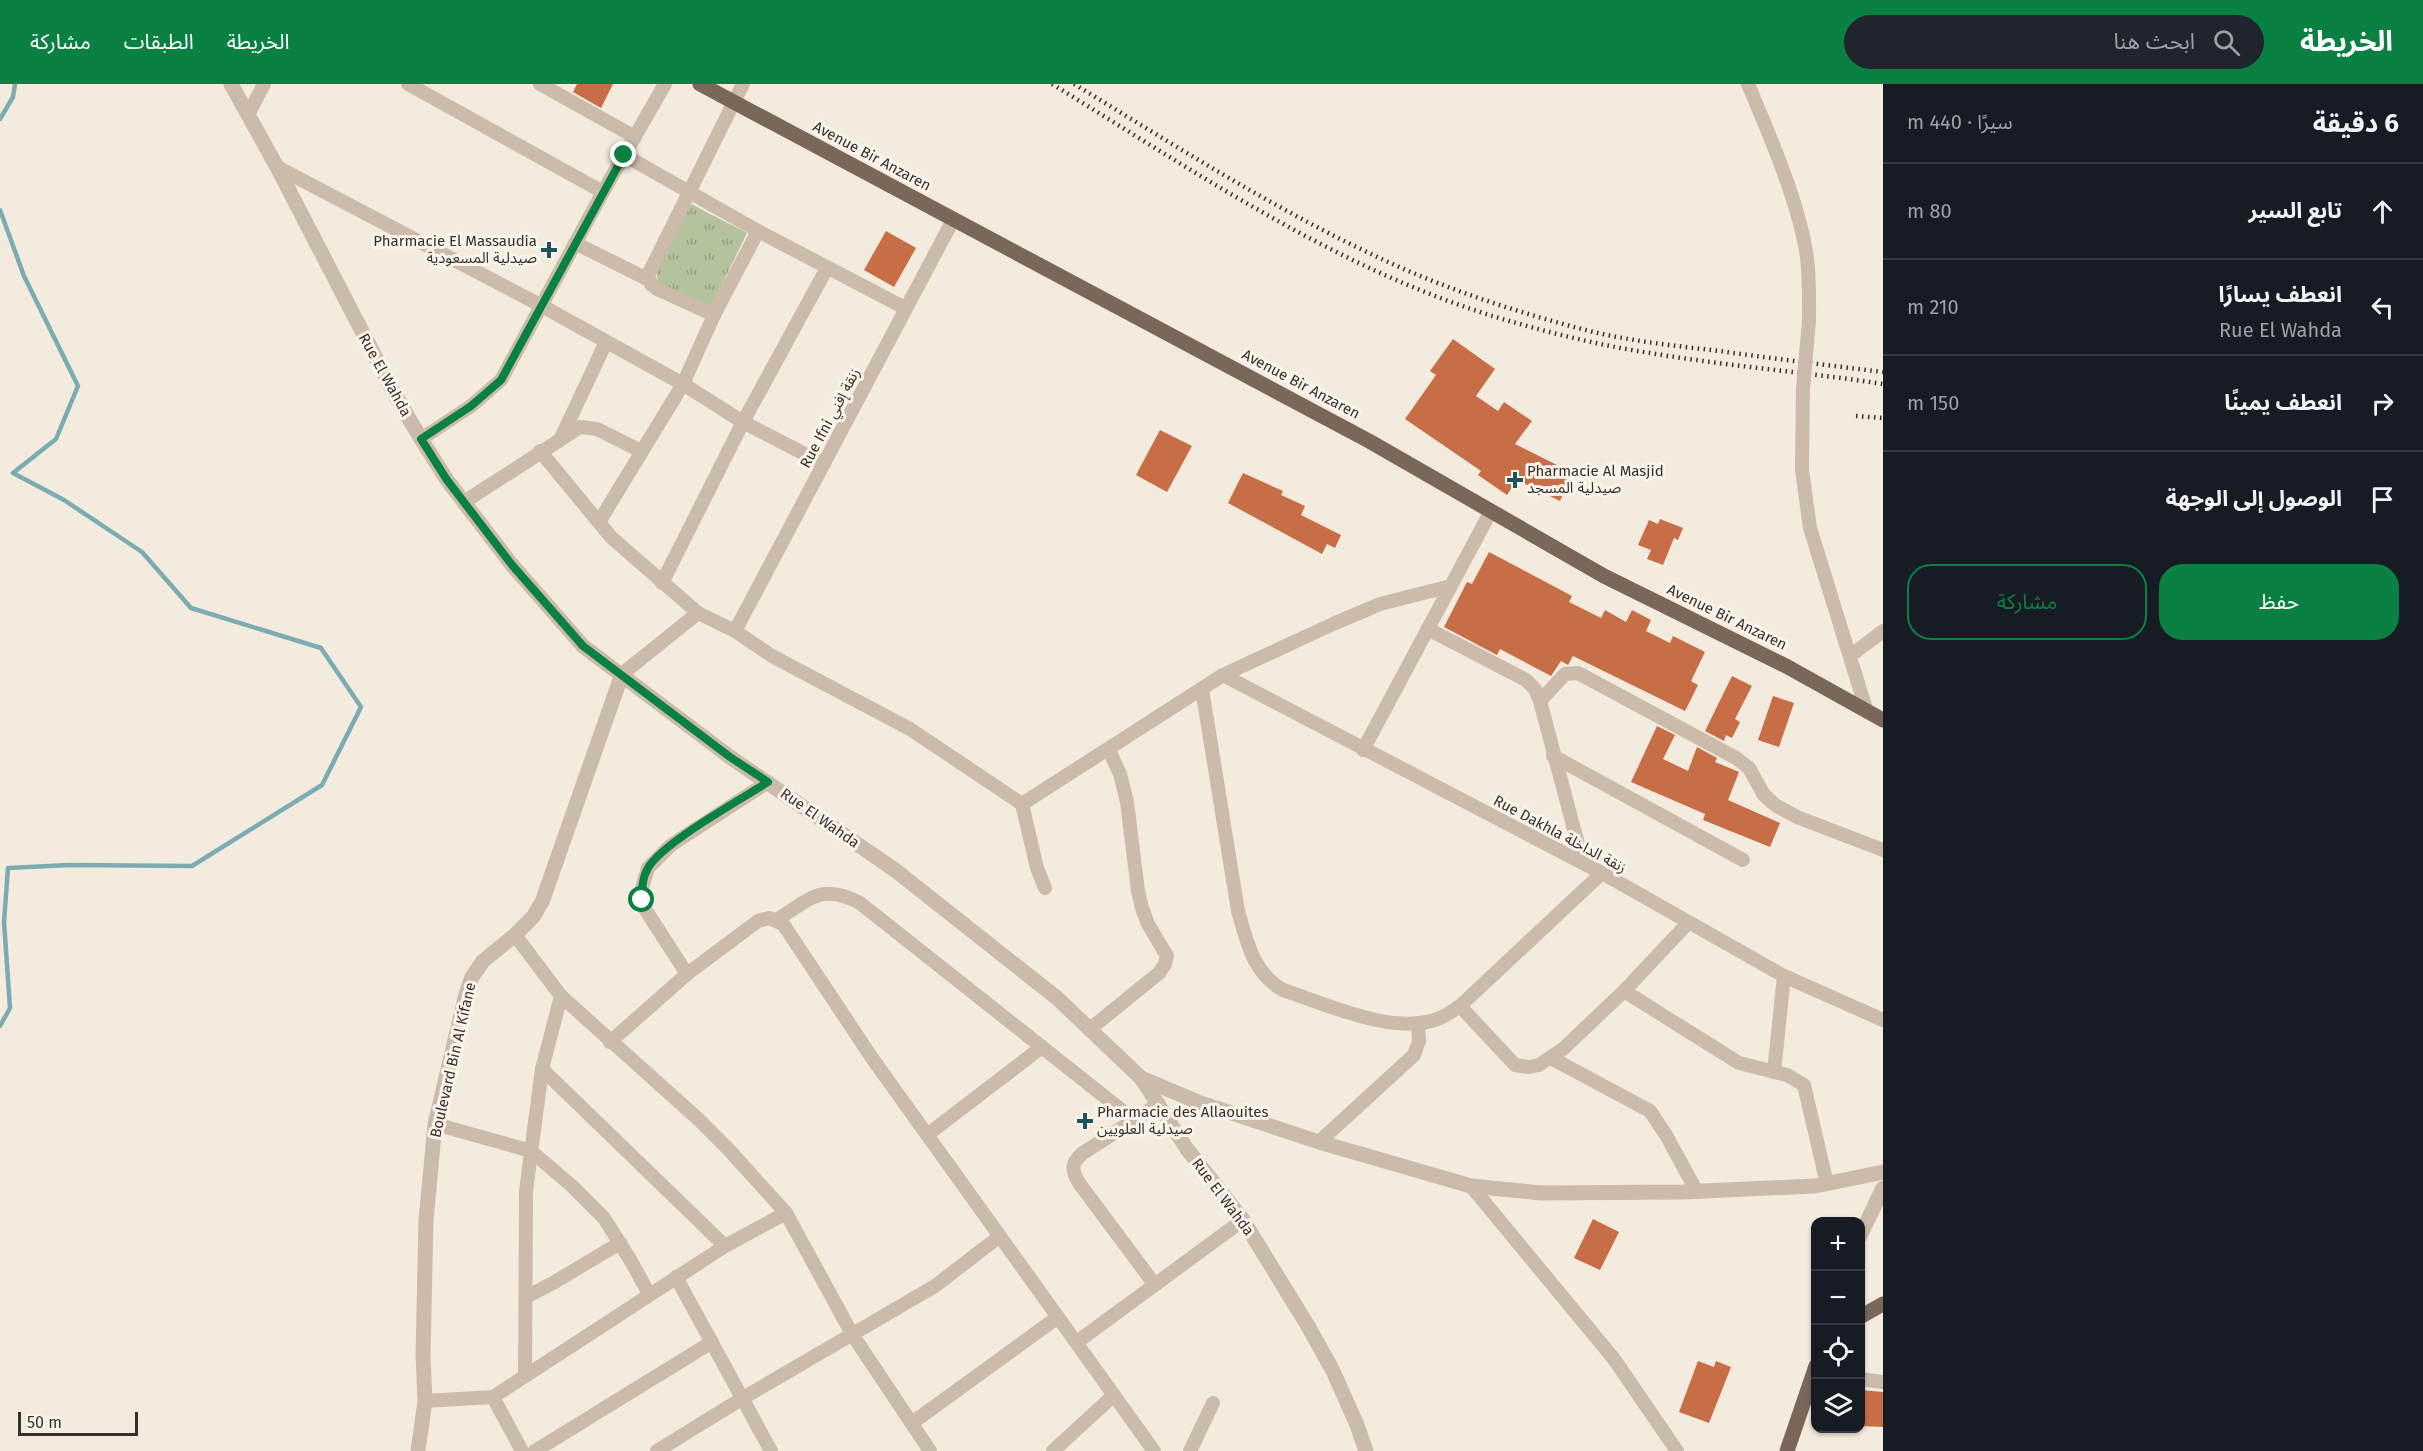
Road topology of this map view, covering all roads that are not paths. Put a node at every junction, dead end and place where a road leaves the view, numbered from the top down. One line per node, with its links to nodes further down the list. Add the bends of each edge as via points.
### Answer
1 (231, 84): 10 (street, Rue El Wahda)
2 (264, 84): 10 (street)
3 (408, 84): 14 (street)
4 (540, 84): 11 (street)
5 (665, 84): 11 (street)
6 (700, 84): 9 (main road, Avenue Bir Anzaren)
7 (743, 84): 9 (street)
8 (1748, 84): 41 (street, bridge, via 1794,204 1806,250 1809,321 1802,470 1810,528)
9 (734, 101): 15 (street); 16 (main road, Avenue Bir Anzaren)
10 (248, 115): 13 (street, Rue El Wahda)
11 (635, 137): 12 (street)
12 (624, 155): 14 (street); 15 (street)
13 (277, 167): 21 (street); 27 (street, Rue El Wahda)
14 (603, 192): 18 (street)
15 (690, 192): 17 (street); 20 (street, via 652,263)
16 (953, 220): 22 (street, Rue Ifni زنقة إفني); 33 (main road, Avenue Bir Anzaren, via 1369,441)
17 (758, 231): 19 (street); 23 (street)
18 (577, 244): 20 (street); 21 (street)
19 (826, 268): 22 (street); 26 (street)
20 (649, 280): 23 (street, via 657,289)
21 (542, 306): 24 (street); 27 (street, via 501,380 471,406)
22 (906, 308): 31 (street, Rue Ifni زنقة إفني)
23 (714, 315): 25 (street)
24 (606, 342): 25 (street); 28 (street)
25 (683, 384): 26 (street); 30 (street)
26 (743, 422): 31 (street); 35 (street)
27 (421, 439): 32 (street, Rue El Wahda)
28 (561, 439): 29 (street); 30 (street, via 587,426)
29 (540, 451): 32 (street); 34 (street)
30 (641, 451): 34 (street)
31 (824, 464): 39 (street, Rue Ifni زنقة إفني)
32 (464, 502): 42 (street, Rue El Wahda, via 555,616 583,646)
33 (1491, 511): 36 (street); 46 (main road, Avenue Bir Anzaren, via 1604,576 1786,666)
34 (599, 522): 35 (street)
35 (662, 583): 37 (street)
36 (1451, 586): 38 (street); 43 (street, via 1380,604)
37 (698, 613): 39 (street); 42 (street)
38 (1428, 629): 45 (street, via 1526,680); 49 (street)
39 (735, 631): 52 (street, via 772,656 909,729)
40 (1883, 631): 41 (street)
41 (1850, 656): 46 (street)
42 (622, 674): 51 (street, Rue El Wahda); 60 (street, Boulevard Bin Al Kifane, via 542,902)
43 (1223, 675): 44 (street); 49 (street, Rue Dakhla زنقة الداخلة)
44 (1202, 689): 48 (street); 67 (street, via 1238,911 1260,972 1272,984 1294,994 1383,1022)
45 (1540, 701): 50 (street); 53 (street, via 1564,674 1578,673 1736,758 1749,768 1764,795 1775,805)
46 (1867, 712): 47 (main road, Avenue Bir Anzaren)
47 (1883, 720)
48 (1109, 750): 52 (street); 68 (street, via 1127,802 1140,899 1148,924 1167,956 1159,973)
49 (1363, 750): 55 (street, Rue Dakhla زنقة الداخلة)
50 (1553, 756): 54 (street); 55 (street)
51 (768, 782): 61 (street, via 671,845 648,868 642,888 645,909); 68 (street, Rue El Wahda, via 895,870 1058,998)
52 (1022, 804): 57 (street)
53 (1883, 850)
54 (1743, 860)
55 (1583, 864): 56 (street, Rue Dakhla زنقة الداخلة)
56 (1602, 873): 59 (street, Rue Dakhla زنقة الداخلة); 65 (street)
57 (1045, 888)
58 (776, 920): 61 (street, via 758,921); 70 (street, via 824,892 845,895); 78 (street, via 788,930)
59 (1688, 923): 62 (street, Rue Dakhla زنقة الداخلة); 63 (street)
60 (515, 935): 64 (street); 77 (street, Boulevard Bin Al Kifane, via 483,961 472,977)
61 (687, 974): 69 (street)
62 (1784, 976): 66 (street, Rue Dakhla زنقة الداخلة); 73 (street)
63 (1624, 991): 71 (street); 73 (street, via 1739,1063)
64 (561, 996): 69 (street); 72 (street)
65 (1460, 1006): 67 (street, via 1440,1018); 71 (street, via 1515,1065 1529,1067)
66 (1883, 1020)
67 (1418, 1023): 79 (street, via 1419,1047 1414,1055)
68 (1090, 1029): 74 (street, Rue El Wahda)
69 (610, 1042): 86 (street, via 722,1142)
70 (1042, 1047): 76 (street); 78 (street)
71 (1551, 1058): 85 (street, via 1650,1111)
72 (542, 1069): 80 (street); 91 (street)
73 (1774, 1072): 82 (street, via 1804,1086)
74 (1141, 1078): 75 (street, Rue El Wahda); 79 (street, via 1198,1102)
75 (1159, 1104): 76 (street); 87 (street, Rue El Wahda, via 1187,1149)
76 (1134, 1120): 93 (street, via 1083,1153 1072,1167 1079,1184)
77 (435, 1124): 80 (street); 109 (street, Boulevard Bin Al Kifane, via 426,1220)
78 (927, 1136): 89 (street)
79 (1318, 1142): 83 (street)
80 (531, 1151): 90 (street, via 604,1218); 95 (street, via 526,1191)
81 (1883, 1172): 82 (street)
82 (1827, 1184): 85 (street)
83 (1471, 1186): 85 (street, via 1541,1193); 122 (street, via 1614,1359)
84 (1883, 1188): 88 (street)
85 (1697, 1192)
86 (786, 1213): 91 (street); 99 (street)
87 (1243, 1220): 93 (street); 121 (street, Rue El Wahda, via 1333,1371)
88 (1865, 1226)
89 (1000, 1236): 98 (street); 99 (street, via 935,1286)
90 (620, 1243): 94 (street); 95 (street)
91 (726, 1245): 92 (street)
92 (676, 1277): 94 (street); 100 (street)
93 (1155, 1285): 101 (street)
94 (649, 1294): 102 (street)
95 (526, 1296): 102 (street)
96 (1883, 1304): 97 (main road)
97 (1865, 1314)
98 (1058, 1317): 101 (street); 111 (street)
99 (852, 1334): 108 (street); 111 (street)
100 (712, 1342): 108 (street); 114 (street)
101 (1077, 1342): 106 (street)
102 (525, 1375): 107 (street)
103 (1812, 1379): 123 (main road)
104 (1865, 1379): 105 (street)
105 (1883, 1382)
106 (1114, 1395): 118 (street); 119 (street)
107 (493, 1396): 109 (street); 113 (street)
108 (743, 1398): 115 (street); 116 (street)
109 (425, 1401): 112 (street, Boulevard Bin Al Kifane)
110 (1213, 1403): 120 (street)
111 (912, 1423): 117 (street)
112 (418, 1451)
113 (522, 1451)
114 (535, 1451)
115 (657, 1451)
116 (771, 1451)
117 (930, 1451)
118 (1053, 1451)
119 (1154, 1451)
120 (1190, 1451)
121 (1366, 1451)
122 (1677, 1451)
123 (1787, 1451)

